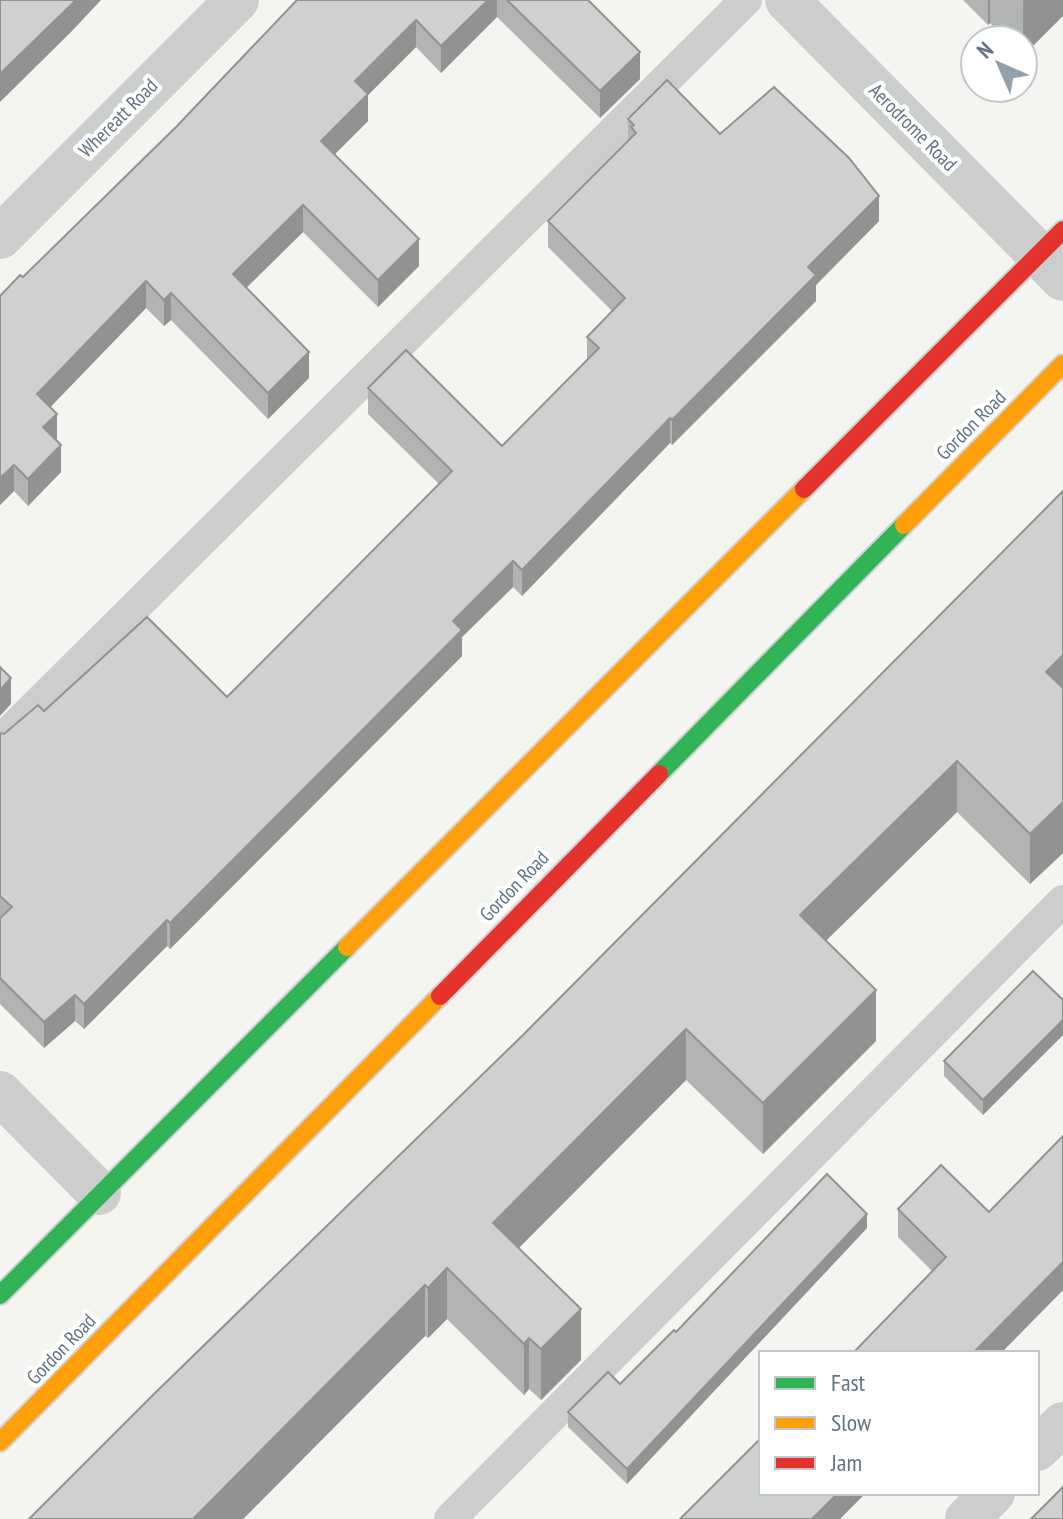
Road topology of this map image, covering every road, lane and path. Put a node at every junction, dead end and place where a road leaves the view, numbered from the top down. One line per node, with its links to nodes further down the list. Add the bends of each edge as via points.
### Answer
1 (237, 0): 4 (street, Whereatt Road)
2 (746, 0): 7 (lane)
3 (787, 0): 5 (street, Aerodrome Road)
4 (0, 237)
5 (1055, 255): 10 (main road)
6 (1063, 364): 13 (main road, Gordon Road)
7 (0, 741)
8 (1063, 901): 16 (lane)
9 (0, 1093): 10 (street)
10 (99, 1193): 11 (main road)
11 (0, 1295)
12 (1063, 1424): 14 (street)
13 (0, 1442)
14 (1039, 1447)
15 (991, 1495): 17 (street)
16 (450, 1519)
17 (967, 1519)

